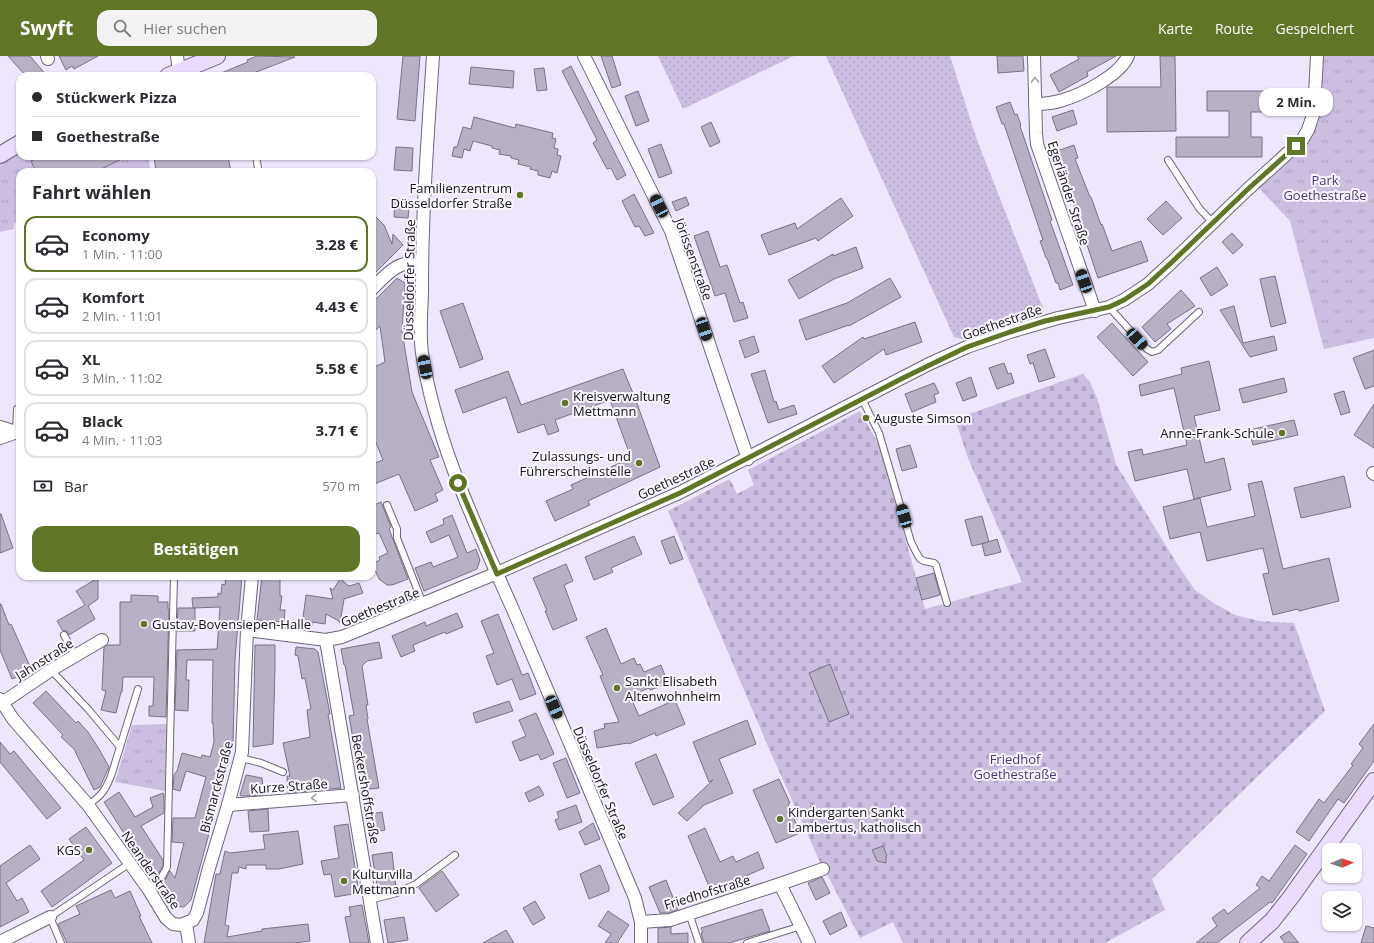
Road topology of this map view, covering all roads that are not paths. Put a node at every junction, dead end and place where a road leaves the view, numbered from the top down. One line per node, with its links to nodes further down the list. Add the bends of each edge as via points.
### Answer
1 (217, 56): 7 (main road)
2 (433, 56): 13 (street, Düsseldorfer Straße)
3 (584, 56): 23 (street, Jörissenstraße, via 671,231)
4 (1034, 56): 8 (street, Egerländer Straße, one-way to 4)
5 (1128, 56): 8 (street, via 1114,74 1078,94 1058,101)
6 (1317, 56): 12 (street, Goethestraße, via 1314,112 1302,140)
7 (175, 68)
8 (1035, 104): 16 (street, Egerländer Straße, via 1037,144)
9 (16, 145): 10 (main road)
10 (0, 155)
11 (1168, 160): 12 (lane, via 1199,208)
12 (1213, 223): 15 (street, Goethestraße, via 1148,284)
13 (422, 260): 14 (street, via 411,261 391,269); 25 (street, Düsseldorfer Straße, via 421,339 428,382 458,483)
14 (376, 285)
15 (1109, 307): 16 (street, Goethestraße); 17 (lane, via 1152,352 1158,350)
16 (1095, 311): 18 (street, Goethestraße, via 1048,320 987,339 937,360)
17 (1199, 312)
18 (862, 399): 23 (street, Goethestraße); 28 (lane, via 879,432 911,542 920,559 936,565)
19 (0, 427): 20 (street)
20 (16, 431)
21 (16, 432): 22 (street)
22 (0, 438)
23 (748, 459): 25 (street, Goethestraße, via 680,493)
24 (387, 505): 29 (lane)
25 (497, 574): 29 (street, Goethestraße); 53 (street, Düsseldorfer Straße, via 635,898)
26 (174, 580): 49 (lane, via 167,868 160,880)
27 (252, 580): 30 (street, Bismarckstraße)
28 (947, 603)
29 (423, 604): 33 (street, Goethestraße, via 334,640)
30 (247, 630): 33 (street, Goethestraße); 39 (street, Bismarckstraße, via 243,744)
31 (64, 636): 34 (lane)
32 (102, 640): 34 (street, Jahnstraße)
33 (326, 640): 42 (street, Beckershoffstraße)
34 (75, 655): 35 (street, Jahnstraße)
35 (51, 670): 37 (street, Jahnstraße); 38 (lane)
36 (138, 689): 38 (lane)
37 (1, 701): 43 (street, Neanderstraße, via 13,719)
38 (120, 747): 43 (lane, via 106,788)
39 (240, 758): 40 (lane); 44 (street, Bismarckstraße)
40 (283, 772)
41 (1374, 781): 64 (main road, via 1291,897 1272,921)
42 (352, 795): 44 (street, Kurze Straße, one-way to 44); 50 (street, Beckershoffstraße)
43 (88, 804): 46 (street, Neanderstraße)
44 (228, 805): 54 (street, Bismarckstraße, via 197,913)
45 (455, 855): 50 (lane, via 416,884 397,894)
46 (130, 863): 49 (street, Neanderstraße); 52 (lane, via 80,900)
47 (823, 869): 48 (street, Friedhofstraße)
48 (780, 884): 51 (street, Friedhofstraße); 55 (street)
49 (149, 890): 54 (street, Neanderstraße, via 170,922)
50 (370, 900): 59 (street, Beckershoffstraße)
51 (689, 913): 53 (street, Friedhofstraße, via 670,920); 61 (lane)
52 (50, 917): 56 (street); 57 (lane)
53 (641, 922): 60 (street, Düsseldorfer Straße)
54 (186, 924): 58 (street, Neanderstraße)
55 (801, 926): 62 (lane); 63 (street)
56 (0, 942)
57 (61, 943)
58 (189, 943)
59 (377, 943)
60 (641, 943)
61 (699, 943)
62 (747, 943)
63 (810, 943)
64 (1248, 943)

